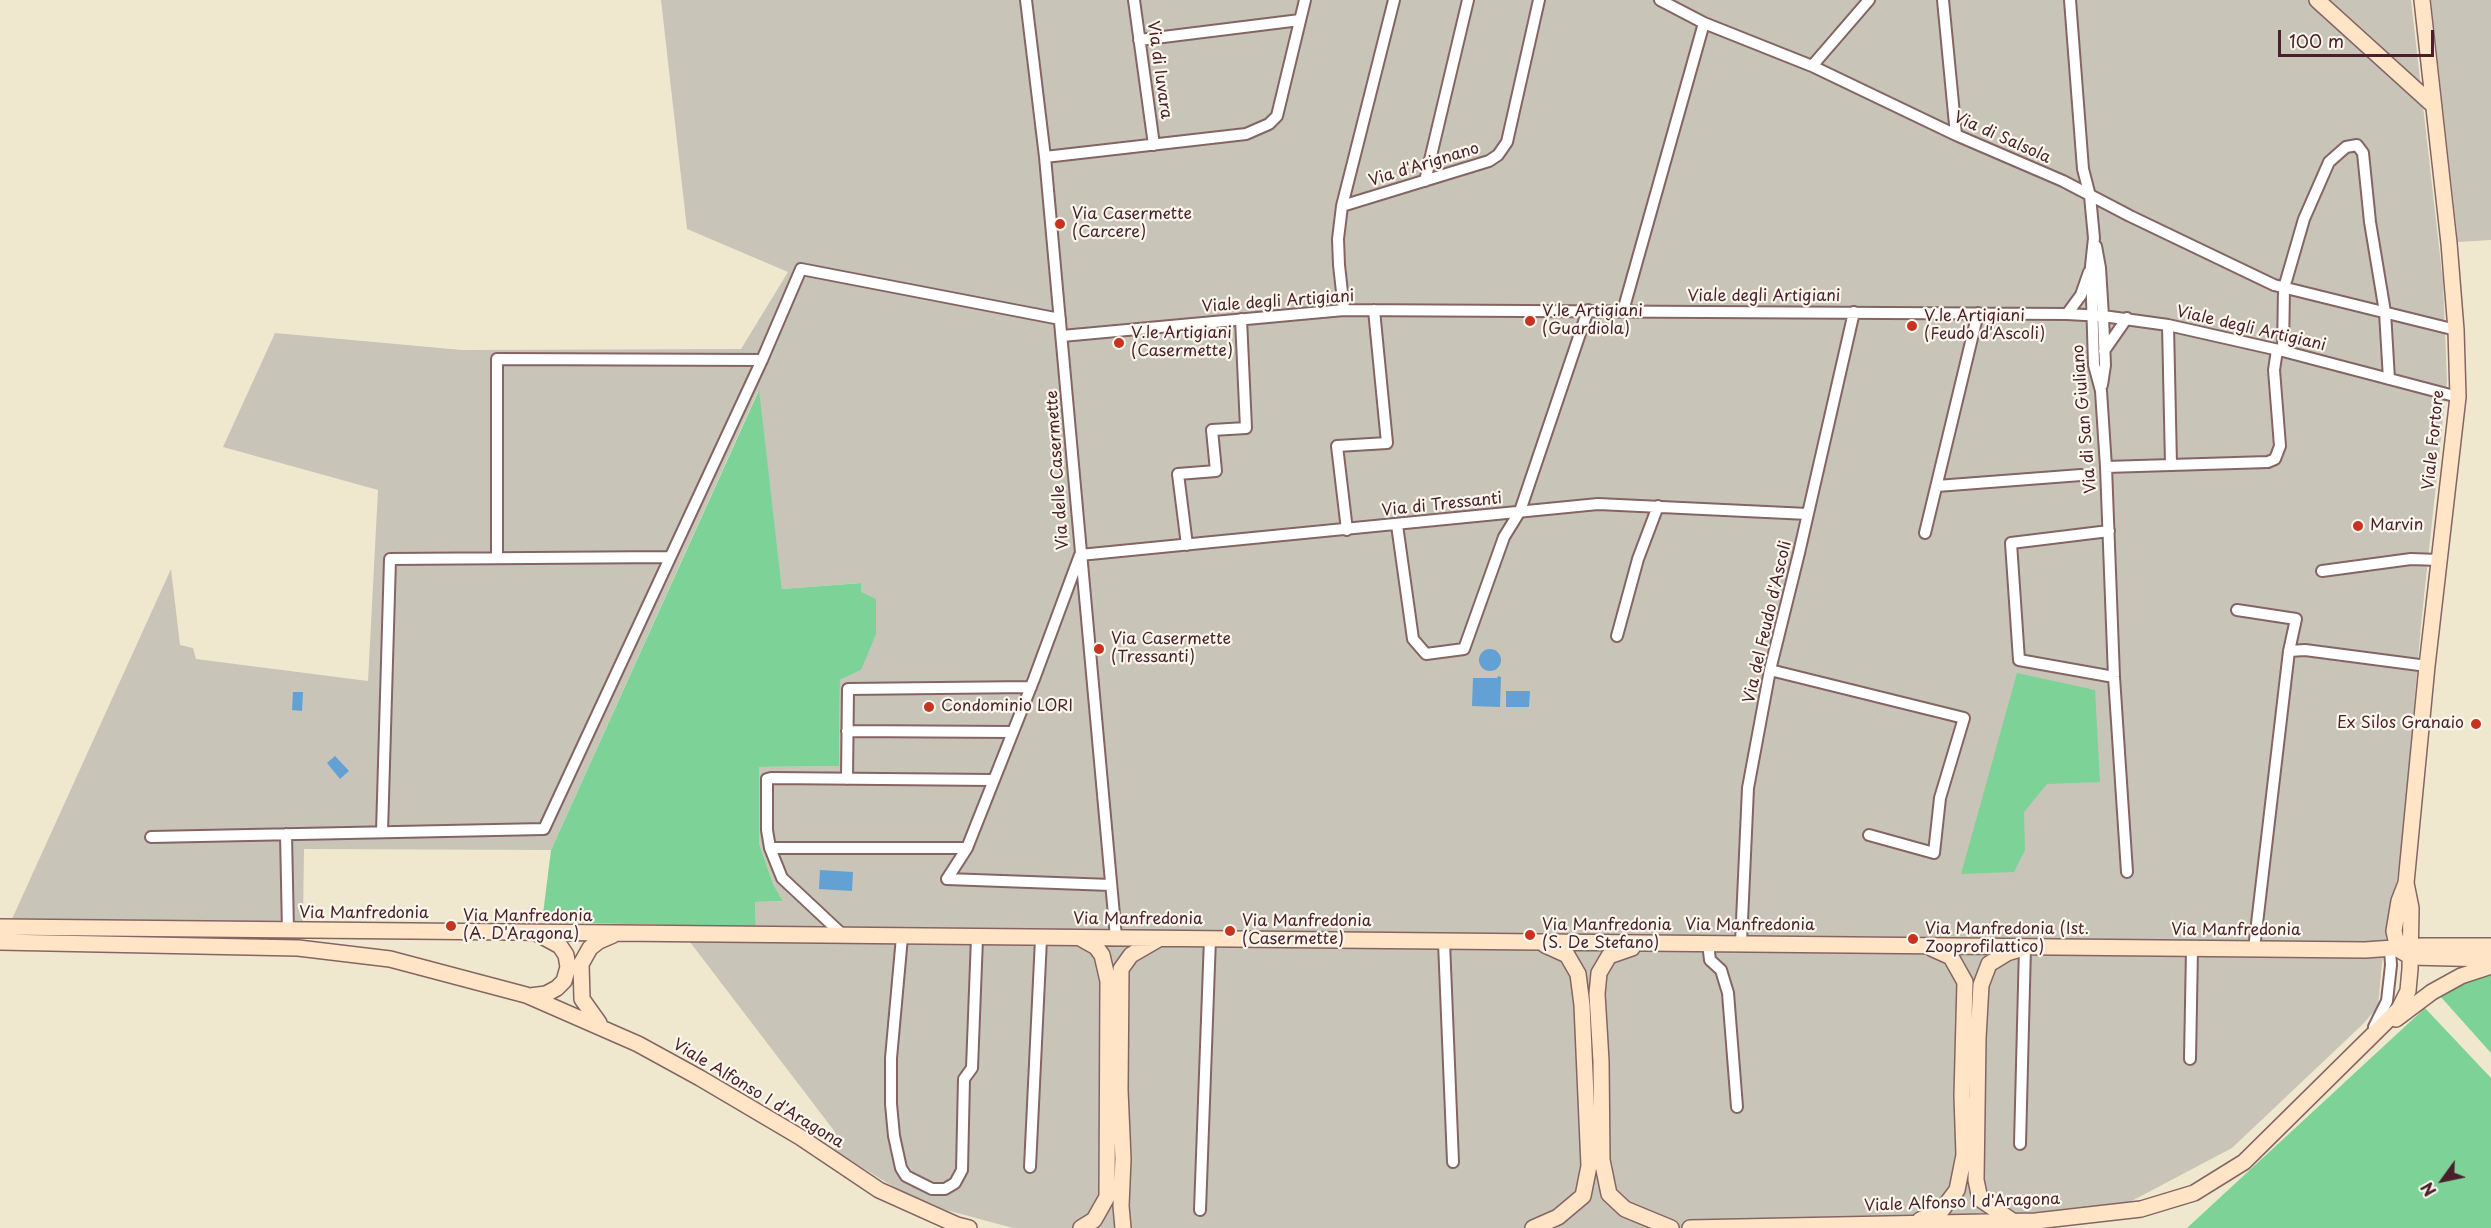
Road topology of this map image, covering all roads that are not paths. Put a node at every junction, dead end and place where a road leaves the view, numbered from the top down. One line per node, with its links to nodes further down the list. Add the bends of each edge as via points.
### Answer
1 (1026, 0): 20 (street, Via delle Casermette)
2 (1134, 0): 15 (street, Via di Iuvara)
3 (1305, 0): 13 (street, Via di Iuvara)
4 (1394, 0): 23 (street, Via d'Arignano)
5 (1468, 0): 21 (street)
6 (1539, 0): 21 (street, Via d'Arignano, via 1508,142 1490,161)
7 (1660, 0): 14 (street, Via di Salsola)
8 (1869, 0): 16 (street)
9 (1943, 0): 18 (street)
10 (2070, 0): 22 (street, Via di San Giuliano, via 2083,169)
11 (2317, 0): 17 (main road)
12 (2422, 0): 17 (main road, Viale Fortore)
13 (1300, 20): 15 (street); 19 (street, Via di Iuvara, via 1277,116 1269,124 1246,134)
14 (1704, 22): 16 (street, Via di Salsola); 30 (street)
15 (1139, 40): 19 (street, Via di Iuvara)
16 (1812, 66): 18 (street, Via di Salsola)
17 (2434, 106): 40 (main road, Viale Fortore)
18 (1956, 135): 22 (street, Via di Salsola)
19 (1154, 145): 20 (street, Via di Iuvara)
20 (1045, 157): 37 (street, Via delle Casermette)
21 (1425, 180): 23 (street, Via d'Arignano)
22 (2090, 196): 24 (street, Via di San Giuliano); 26 (street, Via di Salsola)
23 (1342, 206): 27 (street, Via d'Arignano, via 1338,256)
24 (2094, 238): 25 (street, Via di San Giuliano); 35 (street, via 2100,267)
25 (2091, 266): 34 (street, via 2081,295); 35 (street, Via di San Giuliano)
26 (2284, 288): 32 (street, Via di Salsola); 32 (street, via 2304,219 2329,162 2346,147 2357,146 2363,153); 42 (street)
27 (1344, 310): 28 (street, Viale degli Artigiani); 38 (street, Viale degli Artigiani)
28 (1374, 310): 29 (street, Viale degli Artigiani); 56 (street, via 1386,444 1337,446)
29 (1588, 310): 30 (street, Viale degli Artigiani); 53 (street)
30 (1623, 311): 31 (street, Viale degli Artigiani)
31 (1854, 312): 33 (street, Viale degli Artigiani); 54 (street, Via del Feudo d'Ascoli)
32 (2385, 312): 40 (street, Via di Salsola); 45 (street)
33 (1978, 313): 34 (street, Viale degli Artigiani); 51 (street)
34 (2067, 314): 35 (street, Viale degli Artigiani)
35 (2098, 315): 36 (street, Viale degli Artigiani); 43 (street); 46 (street, Via di San Giuliano, via 2094,365)
36 (2127, 318): 39 (street, Viale degli Artigiani); 43 (street)
37 (1060, 319): 41 (street, Via delle Casermette); 44 (street, via 801,269)
38 (1241, 319): 41 (street, Viale degli Artigiani); 59 (street, via 1246,429 1212,430 1216,471 1178,474)
39 (2168, 325): 42 (street, Viale degli Artigiani); 48 (street)
40 (2456, 330): 47 (main road, Viale Fortore)
41 (1062, 336): 60 (street, Via delle Casermette)
42 (2280, 350): 45 (street, Viale degli Artigiani); 48 (street, via 2274,370 2280,446 2275,459)
43 (2104, 352): 46 (street)
44 (762, 360): 61 (street); 62 (street, via 497,359)
45 (2389, 379): 47 (street, Viale degli Artigiani)
46 (2101, 392): 49 (street, Via di San Giuliano)
47 (2458, 397): 63 (main road, Viale Fortore)
48 (2171, 465): 49 (street)
49 (2106, 467): 57 (street, Via di San Giuliano)
50 (2081, 475): 51 (street)
51 (1937, 486): 58 (street)
52 (1658, 506): 53 (street, Via di Tressanti, via 1598,504); 54 (street, Via di Tressanti); 66 (street)
53 (1520, 511): 55 (street, Via di Tressanti); 55 (street, via 1504,537 1464,649 1426,654 1413,639)
54 (1808, 514): 69 (street, Via del Feudo d'Ascoli)
55 (1397, 525): 56 (street, Via di Tressanti)
56 (1347, 530): 59 (street, Via di Tressanti)
57 (2109, 531): 70 (street, Via di San Giuliano); 70 (street, via 2011,543 2019,660)
58 (1925, 533)
59 (1186, 546): 60 (street, Via di Tressanti)
60 (1080, 555): 71 (street); 84 (street, Via delle Casermette)
61 (670, 557): 62 (street); 76 (street, via 544,830)
62 (497, 558): 76 (street, via 390,559)
63 (2439, 560): 64 (street, via 2411,559); 68 (main road, Viale Fortore)
64 (2322, 571)
65 (2237, 610): 67 (street, via 2296,619)
66 (1617, 636)
67 (2289, 651): 68 (street); 108 (street)
68 (2427, 666): 83 (main road, Viale Fortore)
69 (1770, 670): 78 (street, via 1964,718 1940,798 1934,853); 103 (street, Via del Feudo d'Ascoli, via 1748,788)
70 (2114, 676): 82 (street, Via di San Giuliano)
71 (1031, 687): 72 (street, via 848,688); 73 (street)
72 (847, 731): 73 (street); 74 (street)
73 (1013, 732): 75 (street)
74 (847, 779): 75 (street); 80 (street, via 767,780)
75 (993, 780): 81 (street)
76 (382, 832): 77 (street)
77 (286, 834): 79 (street); 87 (street)
78 (1869, 835)
79 (151, 837)
80 (770, 848): 81 (street); 90 (street, via 782,878)
81 (967, 848): 84 (street, via 947,879)
82 (2127, 872)
83 (2406, 883): 86 (main road, Viale Fortore); 110 (main road, Viale Fortore, via 2410,908)
84 (1111, 885): 92 (street, Via delle Casermette)
85 (0, 927): 87 (main road, Via Manfredonia)
86 (2394, 931): 109 (main road, via 2385,941); 110 (main road, Viale Fortore)
87 (288, 932): 88 (main road, Via Manfredonia)
88 (529, 932): 89 (main road, Via Manfredonia); 113 (main road, via 560,946 568,967 564,981 555,990)
89 (622, 933): 90 (main road, Via Manfredonia); 114 (main road, via 596,943 581,964 582,999)
90 (845, 936): 91 (main road, Via Manfredonia)
91 (902, 937): 93 (main road, Via Manfredonia); 93 (street, via 891,1058 894,1136 906,1176 932,1190 945,1189 962,1170 964,1079 972,1068)
92 (1116, 937): 94 (main road, Via Manfredonia); 96 (main road, Via Manfredonia)
93 (977, 938): 95 (main road, Via Manfredonia)
94 (1080, 938): 95 (main road, Via Manfredonia); 125 (main road, via 1102,955 1108,981 1107,1197 1094,1220)
95 (1041, 939): 120 (street)
96 (1160, 939): 97 (main road, Via Manfredonia); 126 (main road, via 1131,955 1122,969)
97 (1210, 939): 99 (main road, Via Manfredonia); 121 (street)
98 (0, 942): 113 (main road, Via Manfredonia, via 298,948 390,959)
99 (1444, 942): 100 (main road, Via Manfredonia); 119 (street)
100 (1539, 942): 102 (main road, Via Manfredonia); 127 (main road, via 1567,955 1578,974 1589,1166 1583,1196 1558,1217)
101 (1708, 943): 102 (main road, Via Manfredonia); 103 (main road, Via Manfredonia); 117 (street, via 1710,960 1721,970 1728,993)
102 (1649, 944): 128 (main road, via 1609,956 1599,973 1602,1160 1609,1194 1625,1209)
103 (1741, 944): 104 (main road, Via Manfredonia)
104 (1925, 945): 106 (main road, Via Manfredonia); 123 (main road, via 1951,957 1965,982 1964,1155 1957,1190 1941,1211)
105 (2491, 946): 110 (main road, Via Manfredonia)
106 (2025, 947): 107 (main road, Via Manfredonia); 118 (street); 122 (main road, via 1989,964 1982,985 1978,1038 1976,1180 1980,1199)
107 (2192, 949): 108 (main road, Via Manfredonia); 116 (street)
108 (2254, 949): 109 (main road, Via Manfredonia)
109 (2365, 950): 110 (main road, Via Manfredonia)
110 (2402, 951): 111 (main road, Via Manfredonia); 115 (street, Viale Alfonso I d'Aragona, via 2391,965 2381,1017); 115 (main road, Viale Alfonso I d'Aragona, via 2408,990 2399,1009)
111 (2491, 959)
112 (2491, 966): 115 (main road, Viale Alfonso I d'Aragona, via 2432,992)
113 (526, 995): 114 (main road, Viale Alfonso I d'Aragona)
114 (606, 1029): 124 (main road, Viale Alfonso I d'Aragona, via 700,1078 800,1137 879,1190)
115 (2359, 1049): 122 (main road, Viale Alfonso I d'Aragona, via 2244,1162 2194,1193 2141,1209)
116 (2190, 1059)
117 (1737, 1107)
118 (2020, 1144)
119 (1453, 1162)
120 (1030, 1167)
121 (1200, 1210)
122 (2012, 1221): 123 (main road, Viale Alfonso I d'Aragona)
123 (1915, 1223): 129 (main road, Viale Alfonso I d'Aragona)
124 (969, 1228)
125 (1081, 1228)
126 (1123, 1228)
127 (1533, 1228)
128 (1671, 1228)
129 (1690, 1228)

